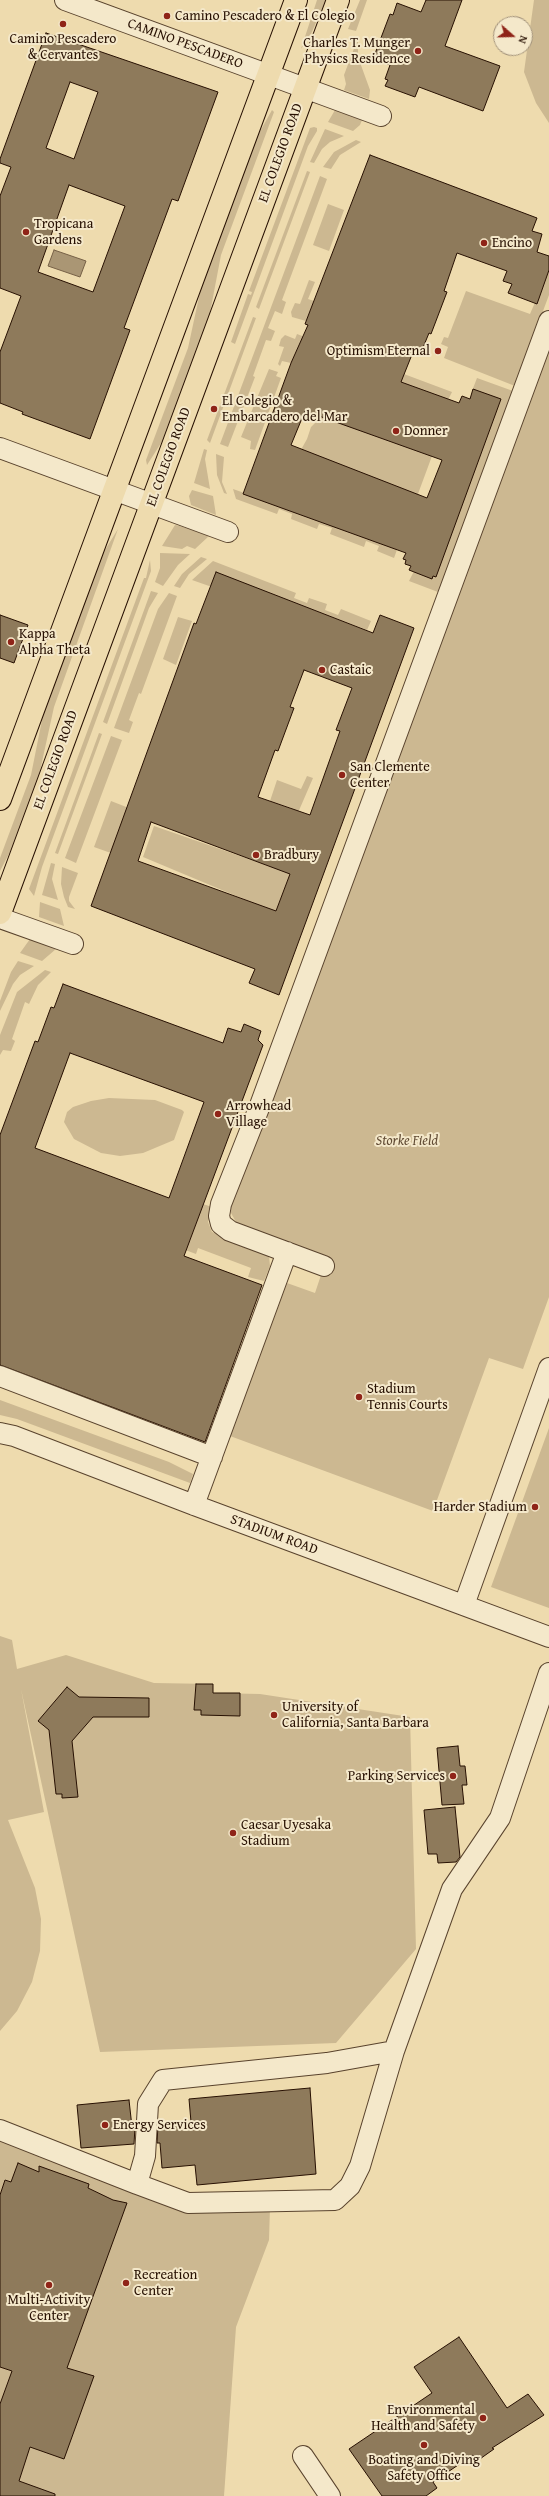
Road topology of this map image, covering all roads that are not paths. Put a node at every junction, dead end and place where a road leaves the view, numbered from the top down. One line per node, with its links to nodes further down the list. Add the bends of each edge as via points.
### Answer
1 (65, 0): 4 (street, CAMINO PESCADERO)
2 (296, 0): 4 (main road)
3 (338, 0): 5 (main road, EL COLEGIO ROAD)
4 (269, 75): 5 (street, CAMINO PESCADERO); 9 (main road)
5 (305, 88): 6 (street, CAMINO PESCADERO); 10 (main road, EL COLEGIO ROAD)
6 (382, 116)
7 (549, 321): 16 (street, via 262,1101 221,1204 221,1224 236,1233)
8 (0, 448): 9 (street)
9 (114, 490): 10 (street); 12 (main road)
10 (151, 504): 11 (street); 13 (main road, EL COLEGIO ROAD)
11 (228, 532)
12 (0, 799)
13 (0, 913)
14 (0, 918): 15 (street)
15 (73, 944)
16 (287, 1252): 17 (street); 21 (street)
17 (324, 1266)
18 (549, 1368): 23 (street)
19 (0, 1376): 21 (street)
20 (0, 1433): 22 (street, STADIUM ROAD, via 14,1436)
21 (212, 1457): 22 (street)
22 (194, 1506): 23 (street, STADIUM ROAD)
23 (464, 1605): 24 (street, STADIUM ROAD)
24 (549, 1637)
25 (549, 1673): 26 (street, via 500,1818 452,1889)
26 (394, 2051): 28 (street, via 327,2063 163,2080 148,2104 146,2156); 28 (street, via 360,2166 350,2186 335,2200 188,2203)
27 (0, 2130): 28 (street)
28 (137, 2184)
29 (303, 2456): 30 (street)
30 (330, 2496)

